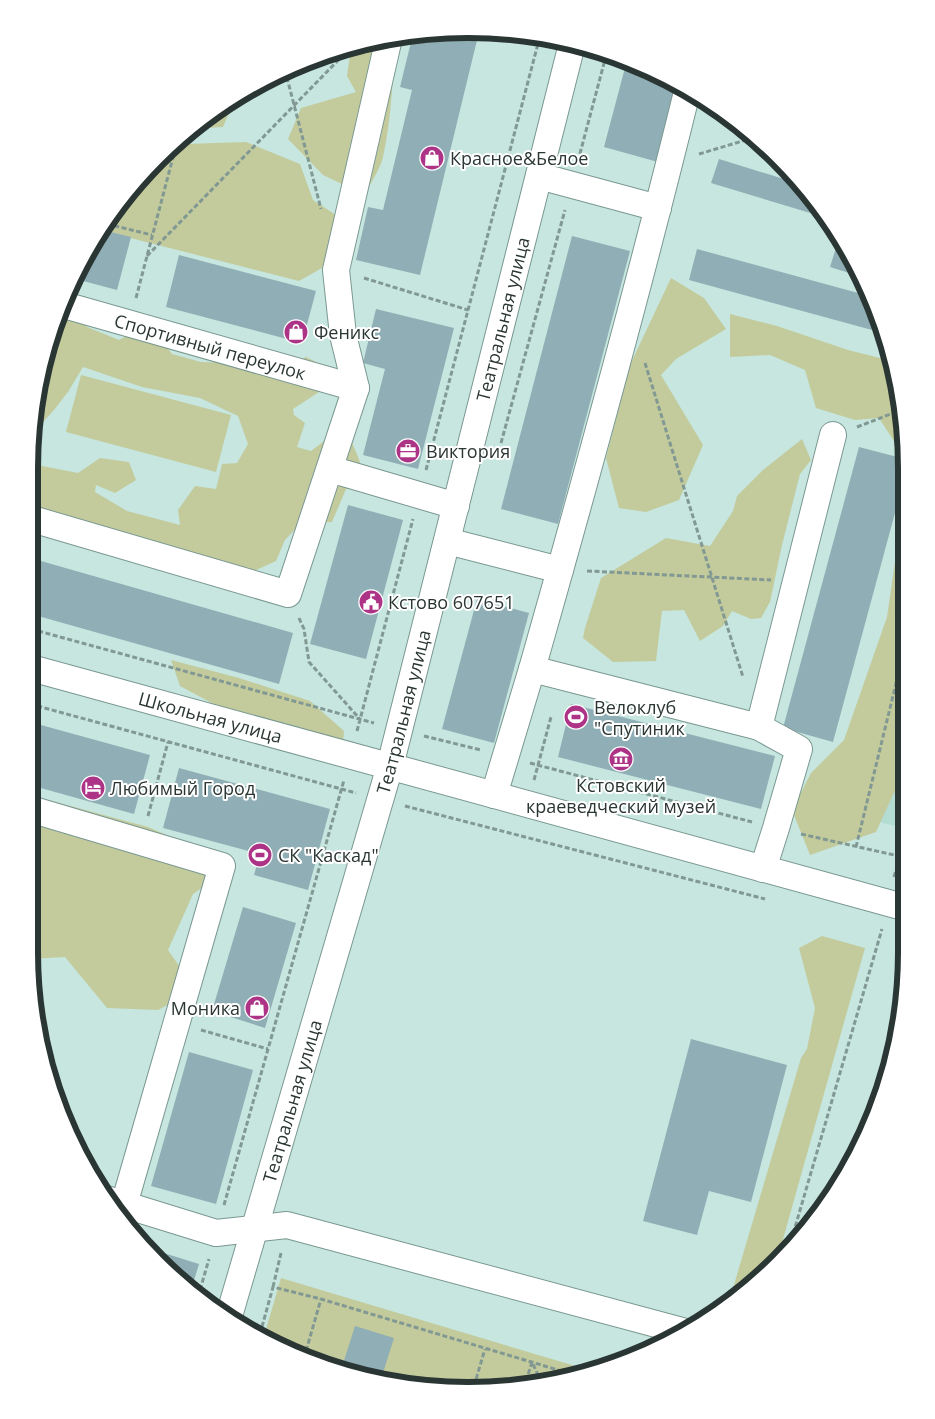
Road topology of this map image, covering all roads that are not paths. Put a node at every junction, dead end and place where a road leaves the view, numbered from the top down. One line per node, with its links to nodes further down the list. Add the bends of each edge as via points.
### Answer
1 (387, 45): 7 (street, via 336,270 343,336)
2 (570, 50): 4 (street, Театральная улица)
3 (686, 97): 5 (street)
4 (539, 176): 5 (street); 10 (street, Театральная улица)
5 (658, 208): 13 (street)
6 (68, 307): 7 (street, Спортивный переулок)
7 (356, 388): 9 (street)
8 (833, 435): 16 (street)
9 (330, 469): 10 (street); 11 (street, via 288,594)
10 (456, 506): 12 (street, Театральная улица)
11 (38, 521)
12 (447, 541): 13 (street); 17 (street, Театральная улица)
13 (560, 570): 14 (street)
14 (532, 669): 16 (street); 18 (street)
15 (38, 670): 17 (street, Школьная улица)
16 (759, 727): 20 (street, via 799,749)
17 (390, 766): 18 (street, Школьная улица); 24 (street, Театральная улица)
18 (494, 795): 20 (street, Школьная улица)
19 (38, 811): 22 (street, via 222,866 177,1023)
20 (763, 868): 21 (street, Школьная улица)
21 (898, 906)
22 (118, 1202)
23 (122, 1207): 24 (street, via 216,1232)
24 (254, 1228): 25 (street, Театральная улица); 26 (street, via 287,1225)
25 (231, 1310)
26 (673, 1329)

